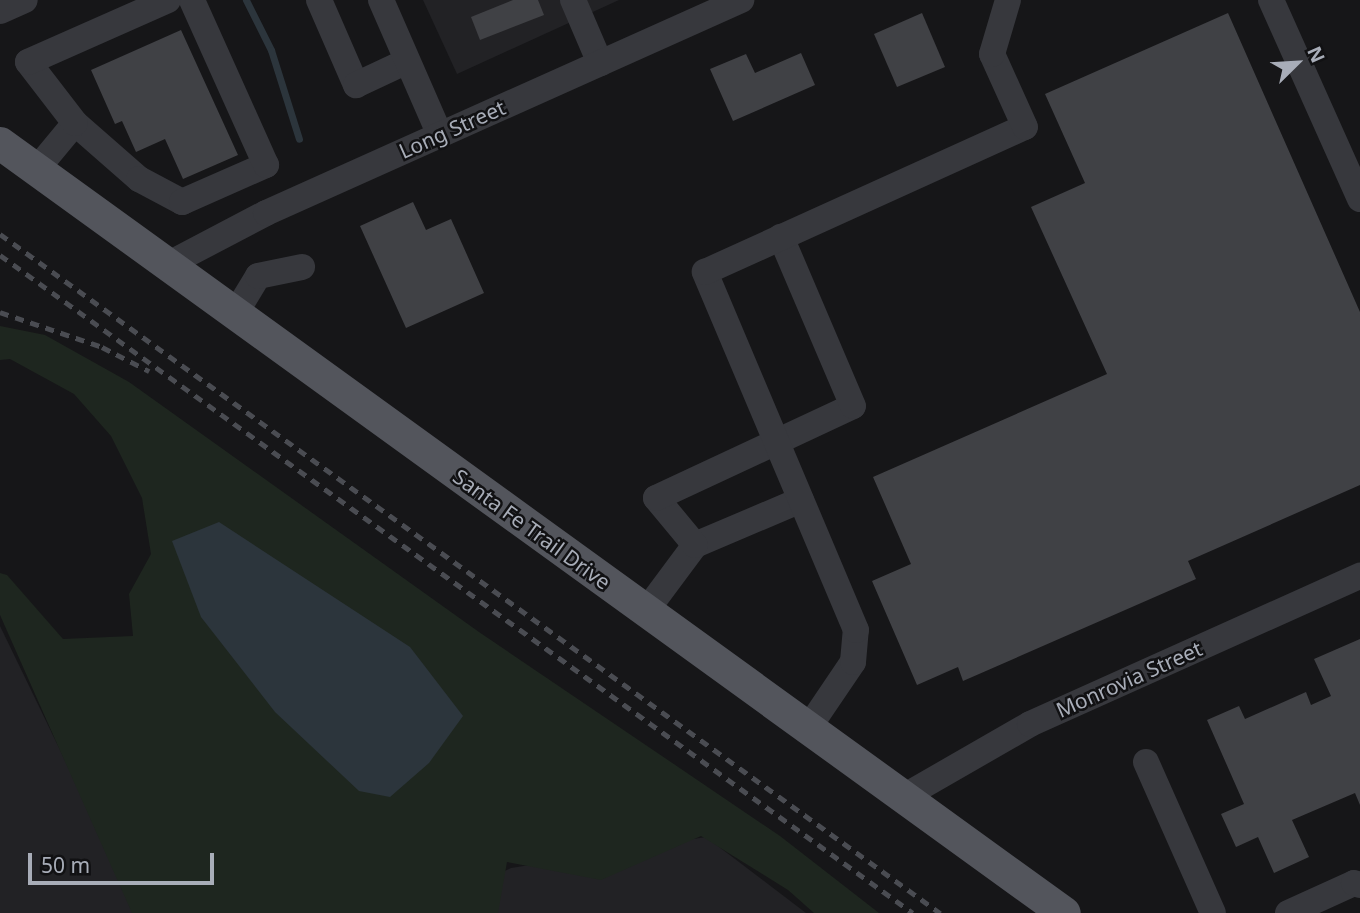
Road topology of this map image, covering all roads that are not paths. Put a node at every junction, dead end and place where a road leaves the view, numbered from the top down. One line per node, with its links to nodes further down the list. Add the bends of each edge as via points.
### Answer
1 (25, 0): 10 (street)
2 (168, 0): 13 (street, via 27,62)
3 (192, 0): 17 (street, via 266,164)
4 (319, 0): 11 (street, via 356,85)
5 (381, 0): 11 (street)
6 (573, 0): 12 (street)
7 (741, 0): 12 (street, Long Street)
8 (1008, 0): 20 (street, via 992,54 1025,127)
9 (1271, 0): 18 (street)
10 (0, 11)
11 (407, 61): 14 (street)
12 (600, 63): 14 (street, Long Street)
13 (75, 123): 16 (street); 17 (street, via 139,179 182,202)
14 (440, 135): 19 (street, Long Street)
15 (0, 143): 16 (main road, Santa Fe Trail Drive)
16 (37, 170): 21 (main road, Santa Fe Trail Drive)
17 (239, 177): 19 (street)
18 (1360, 199)
19 (257, 217): 21 (street, Long Street)
20 (781, 237): 24 (street, via 853,406); 24 (street, via 705,272)
21 (167, 265): 23 (main road, Santa Fe Trail Drive)
22 (302, 268): 23 (street, via 258,276)
23 (235, 314): 28 (main road, Santa Fe Trail Drive)
24 (777, 443): 25 (street); 26 (street, via 656,498)
25 (801, 500): 26 (street); 29 (street, via 856,630 853,662)
26 (695, 545): 28 (street)
27 (1360, 576): 31 (street, Monrovia Street, via 1030,723)
28 (646, 611): 29 (main road, Santa Fe Trail Drive)
29 (809, 727): 31 (main road, Santa Fe Trail Drive)
30 (1146, 762): 34 (street)
31 (905, 796): 33 (main road, Santa Fe Trail Drive)
32 (1360, 885): 35 (street, via 1354,883)
33 (1064, 913)
34 (1213, 913)
35 (1288, 913)

